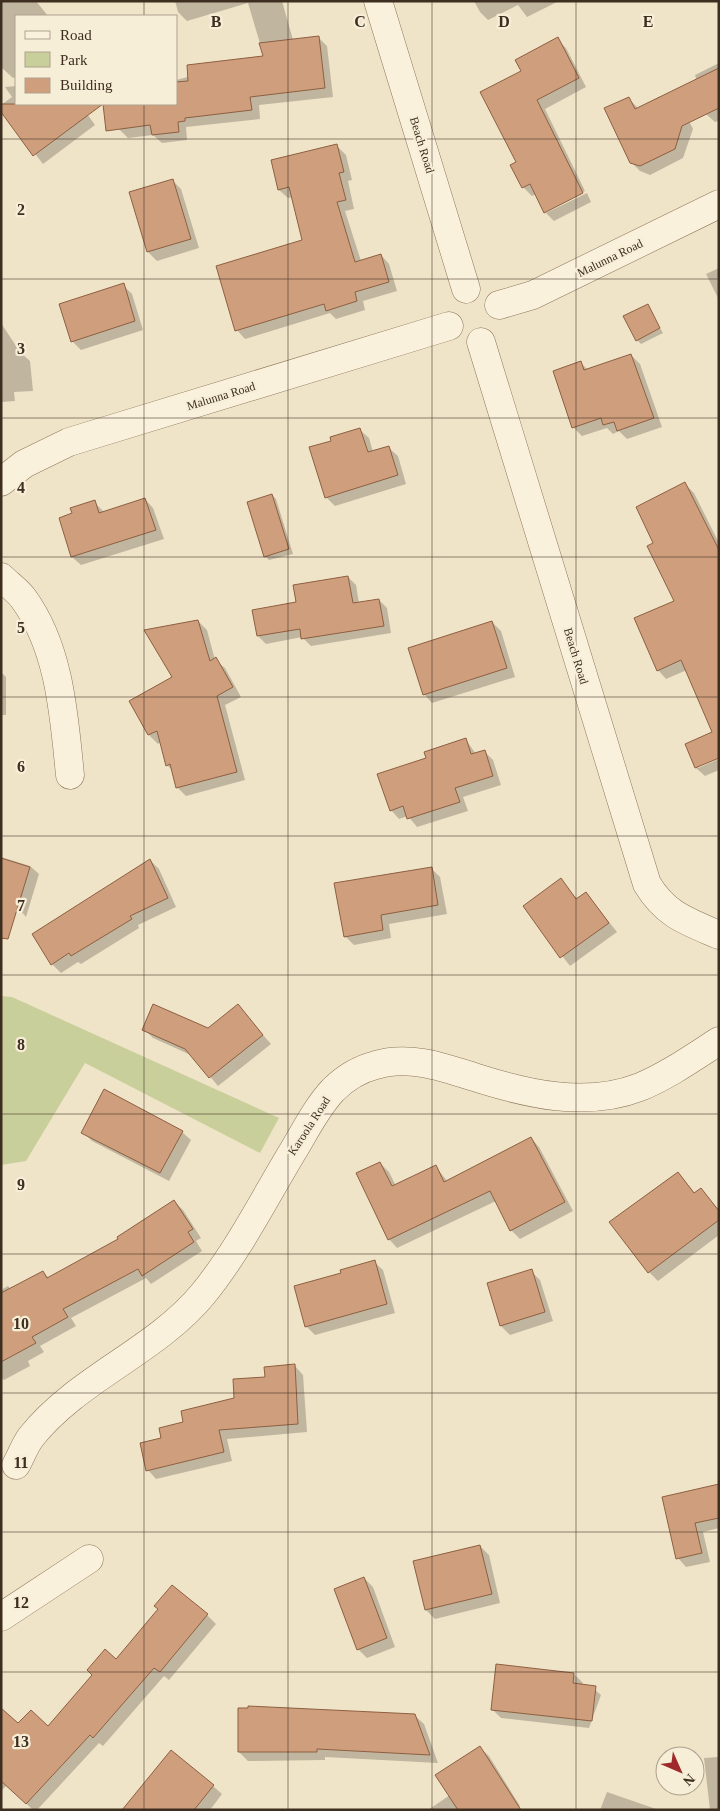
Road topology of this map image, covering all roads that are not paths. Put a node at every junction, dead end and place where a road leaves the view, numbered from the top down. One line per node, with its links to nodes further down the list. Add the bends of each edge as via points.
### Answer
1 (378, 1): 3 (street, Beach Road)
2 (719, 204): 4 (street, Malunna Road, via 533,295)
3 (466, 289): 4 (street, via 489,293); 5 (street, via 452,300 448,308)
4 (499, 305): 6 (street, via 500,323 496,331)
5 (449, 326): 6 (street, via 466,342); 7 (street, Malunna Road, via 69,442 24,464)
6 (481, 342): 10 (street, Beach Road, via 647,884 671,913)
7 (1, 482)
8 (1, 577): 9 (street, via 23,598 50,656 64,706)
9 (70, 775)
10 (719, 935)
11 (719, 1041): 12 (street, Karoola Road, via 641,1086 613,1096 578,1098 532,1093 440,1066 404,1061 377,1064 354,1073 333,1090 312,1119 226,1262 202,1294 178,1320 56,1409 30,1439)
12 (16, 1465)
13 (89, 1559): 14 (street)
14 (1, 1617)

